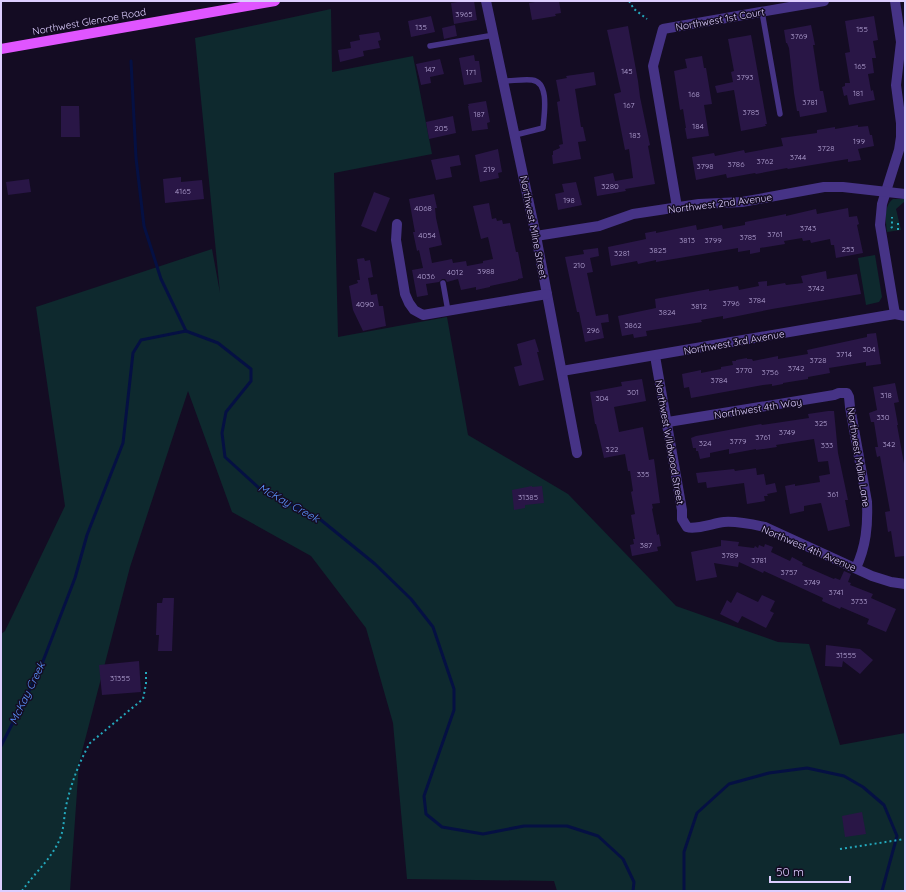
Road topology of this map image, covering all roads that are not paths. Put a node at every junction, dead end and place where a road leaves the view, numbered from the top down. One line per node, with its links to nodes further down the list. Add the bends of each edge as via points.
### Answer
1 (272, 1): 2 (main road, Northwest Glencoe Road); 9 (main road, Northwest Glencoe Road)
2 (275, 1)
3 (486, 1): 7 (street, Northwest Milne Street)
4 (824, 1): 6 (street, Northwest 1st Court)
5 (895, 1): 13 (street, via 901,42 896,85 901,137)
6 (762, 12): 11 (lane); 15 (street, Northwest 1st Court, via 663,29 653,66)
7 (494, 35): 8 (lane); 10 (street, Northwest Milne Street)
8 (430, 46)
9 (1, 49)
10 (503, 81): 12 (street, Northwest Milne Street); 12 (lane, via 533,80 539,83 544,93 543,128)
11 (780, 114)
12 (515, 135): 17 (street, Northwest Milne Street)
13 (885, 192): 14 (street, Northwest 2nd Avenue); 15 (street, Northwest 2nd Avenue, via 824,187 728,204); 21 (street, via 880,225)
14 (905, 194)
15 (677, 207): 17 (street, Northwest 2nd Avenue, via 628,216 599,226)
16 (397, 224): 20 (street, via 396,240 408,303 423,315)
17 (536, 236): 19 (street, Northwest Milne Street)
18 (443, 283): 20 (lane)
19 (547, 294): 20 (street); 23 (street, Northwest Milne Street)
20 (448, 311)
21 (902, 318): 22 (street, Northwest 3rd Avenue)
22 (655, 356): 23 (street, Northwest 3rd Avenue); 25 (street, Northwest Wildwood Street)
23 (562, 371): 26 (street, Northwest Milne Street)
24 (847, 393): 25 (street, Northwest 4th Way); 28 (street, Northwest Malia Lane, via 868,516 867,534)
25 (668, 422): 27 (street, Northwest Wildwood Street, via 682,519)
26 (577, 453)
27 (687, 527): 28 (street, Northwest 4th Avenue, via 726,522 752,524)
28 (856, 568): 29 (street, Northwest 4th Avenue, via 872,576)
29 (905, 584)

